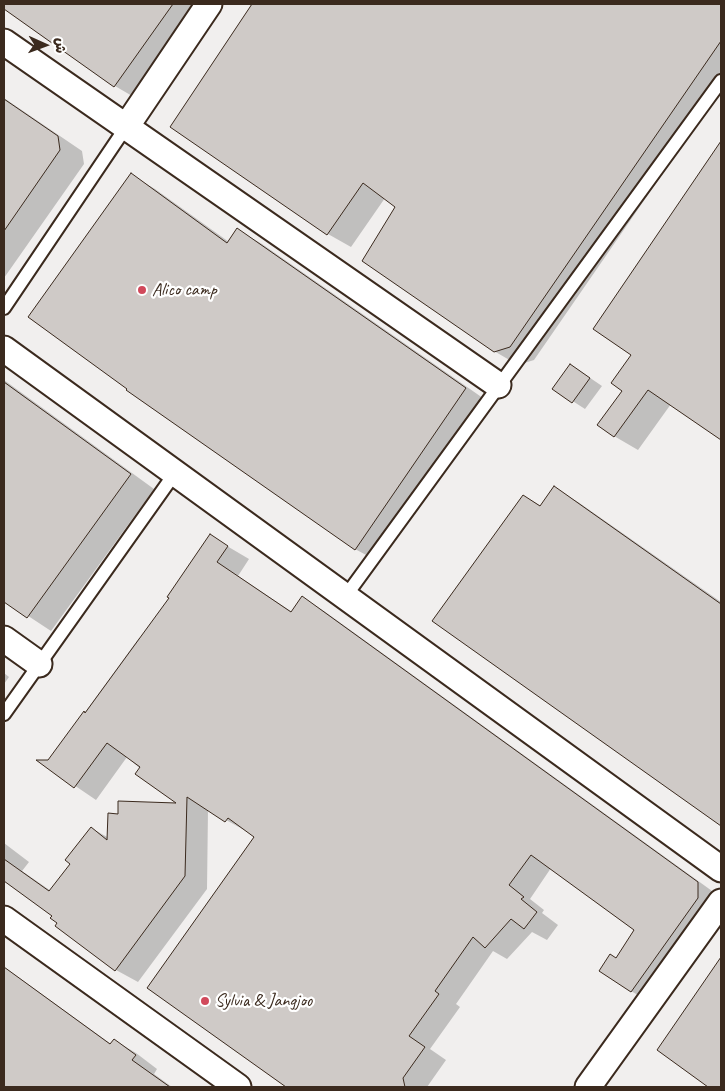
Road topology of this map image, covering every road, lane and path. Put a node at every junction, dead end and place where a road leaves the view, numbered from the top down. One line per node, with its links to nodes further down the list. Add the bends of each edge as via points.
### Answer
1 (209, 4): 4 (street)
2 (4, 42): 4 (street)
3 (721, 80): 7 (lane)
4 (126, 127): 5 (lane); 7 (street)
5 (4, 308)
6 (4, 349): 8 (street)
7 (498, 385): 9 (lane)
8 (175, 473): 9 (street); 11 (lane)
9 (345, 596): 13 (street)
10 (4, 638): 11 (street)
11 (39, 664): 12 (lane)
12 (4, 714)
13 (721, 870)
14 (721, 902): 17 (street)
15 (4, 919): 16 (street)
16 (238, 1087)
17 (588, 1087)

